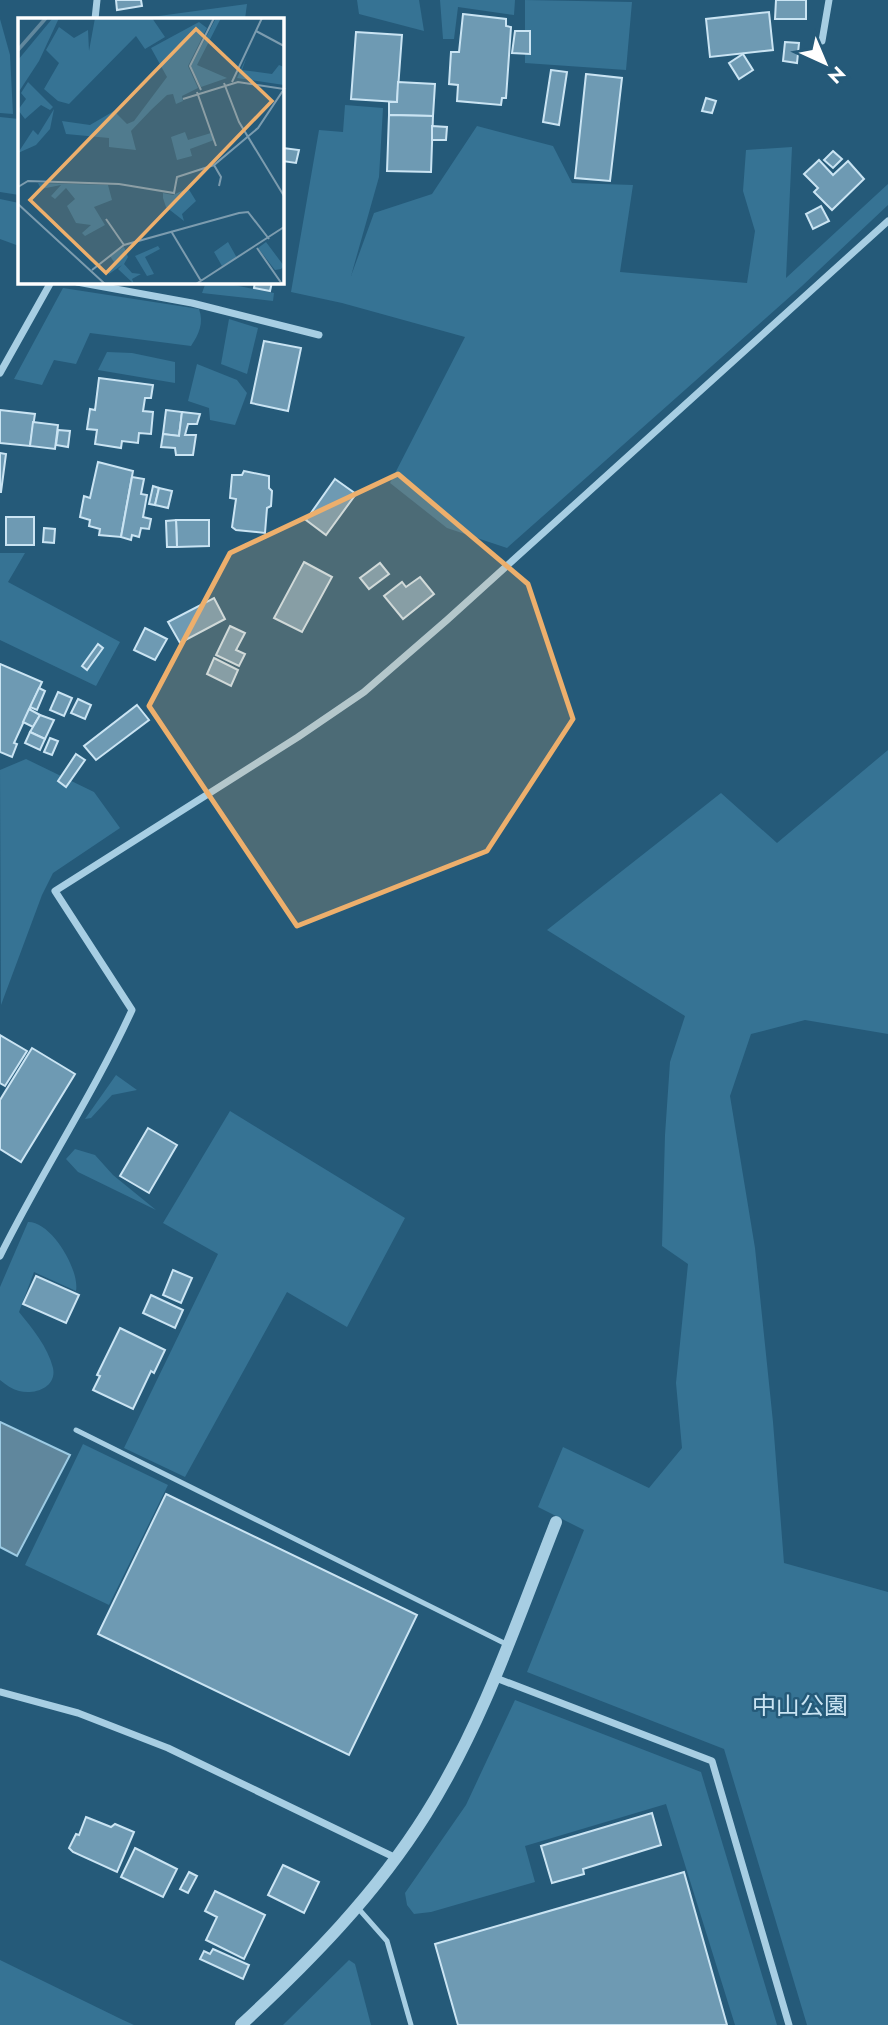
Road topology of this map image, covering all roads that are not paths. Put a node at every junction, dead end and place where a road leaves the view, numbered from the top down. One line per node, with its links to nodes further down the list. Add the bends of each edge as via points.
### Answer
1 (97, 0): 3 (street)
2 (829, 0): 4 (street)
3 (96, 18)
4 (822, 41)
5 (888, 221): 10 (street, via 363,692 55,891 132,1010)
6 (50, 284): 9 (street)
7 (88, 284): 8 (street)
8 (319, 334)
9 (0, 373)
10 (0, 1256)
11 (76, 1430): 13 (lane)
12 (556, 1522): 13 (street)
13 (508, 1645): 14 (street)
14 (496, 1678): 16 (street, via 454,1765); 20 (street, via 712,1761)
15 (0, 1692): 16 (street, via 78,1713 168,1748)
16 (397, 1858): 17 (street)
17 (357, 1907): 18 (street, via 320,1950); 19 (lane, via 387,1941)
18 (241, 2025)
19 (411, 2025)
20 (789, 2025)

